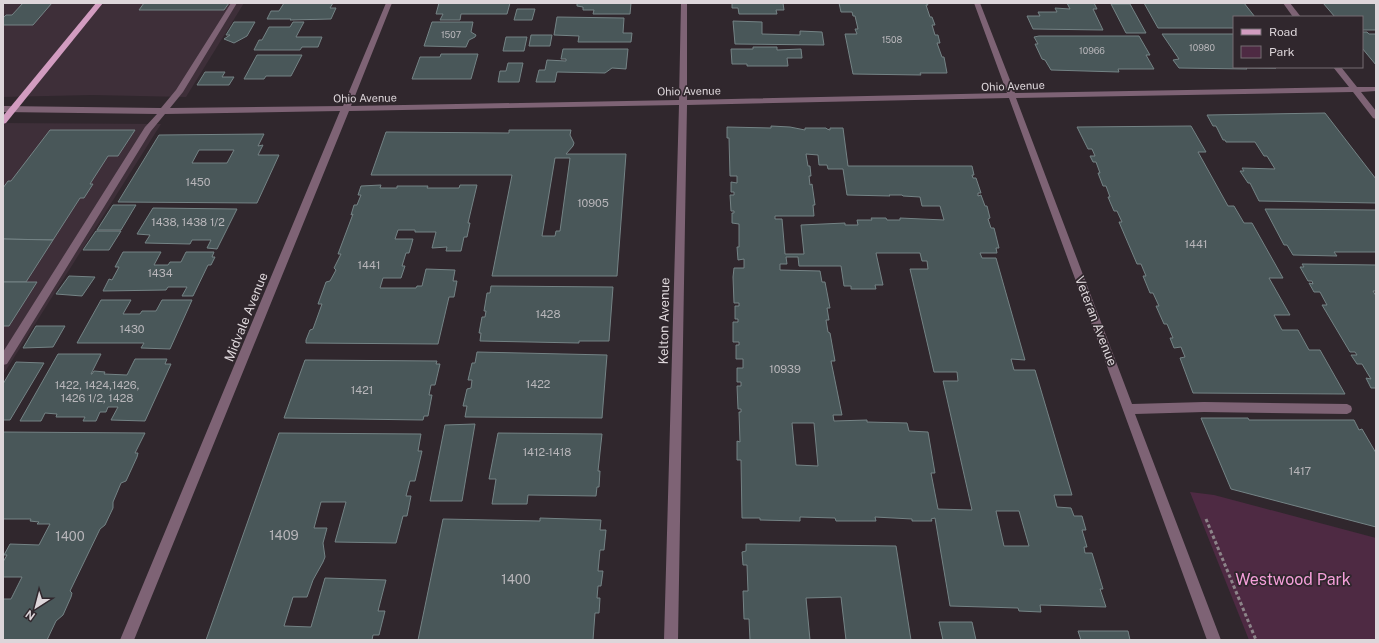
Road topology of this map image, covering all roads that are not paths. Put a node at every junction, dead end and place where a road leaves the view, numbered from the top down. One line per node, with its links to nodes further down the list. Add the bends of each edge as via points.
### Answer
1 (100, 3): 15 (main road)
2 (234, 3): 16 (street, via 179,92)
3 (389, 3): 14 (street, Midvale Avenue)
4 (684, 3): 12 (street, Kelton Avenue)
5 (977, 3): 11 (street, Veteran Avenue)
6 (1286, 3): 7 (street)
7 (1296, 16)
8 (1338, 68): 9 (street)
9 (1355, 89): 10 (street, Ohio Avenue); 11 (street, Ohio Avenue); 17 (street)
10 (1376, 89)
11 (1012, 97): 12 (street, Ohio Avenue); 20 (street, Veteran Avenue)
12 (683, 102): 14 (street, Ohio Avenue); 23 (street, Kelton Avenue)
13 (3, 109): 15 (street, Ohio Avenue)
14 (345, 109): 16 (street, Ohio Avenue); 22 (street, Midvale Avenue)
15 (12, 110): 16 (street, Ohio Avenue); 18 (main road)
16 (164, 111): 19 (street, via 148,129)
17 (1376, 116)
18 (3, 121)
19 (3, 361)
20 (1129, 409): 21 (street); 24 (street, Veteran Avenue)
21 (1347, 409)
22 (126, 640)
23 (671, 640)
24 (1214, 640)

